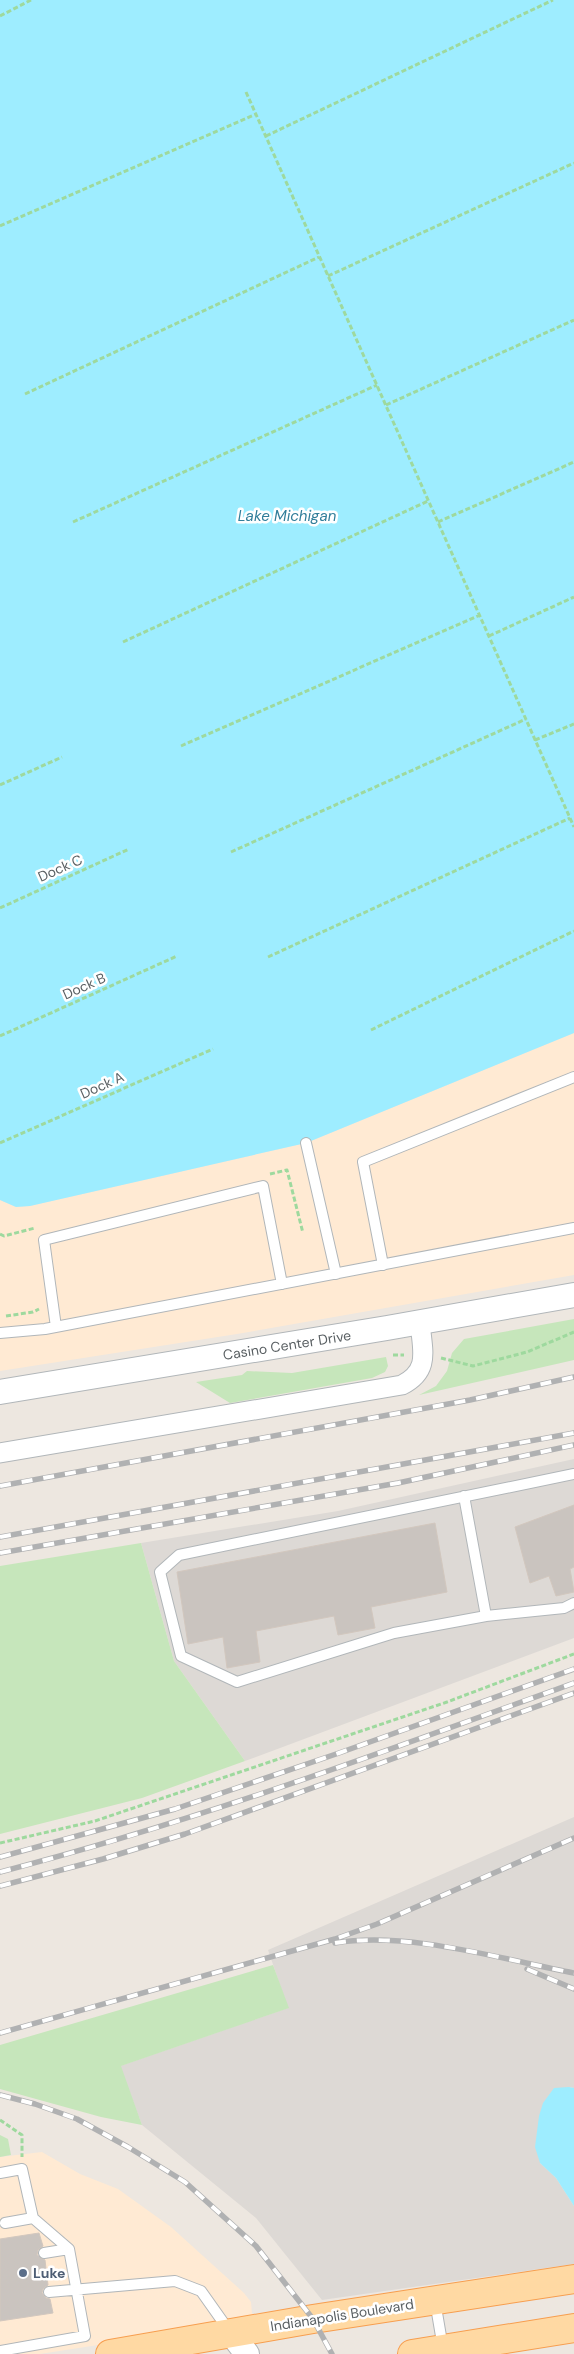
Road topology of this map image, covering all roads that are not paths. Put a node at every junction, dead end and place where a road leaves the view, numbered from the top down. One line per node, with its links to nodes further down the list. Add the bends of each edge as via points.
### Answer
1 (574, 1077): 4 (lane, via 363,1162)
2 (306, 1143): 5 (lane)
3 (574, 1228): 4 (lane)
4 (383, 1265): 5 (lane)
5 (336, 1274): 6 (lane)
6 (282, 1284): 9 (lane); 9 (lane, via 263,1186 44,1240)
7 (574, 1295): 8 (street, Casino Center Drive)
8 (420, 1322): 11 (street, Casino Center Drive); 12 (street, via 423,1363 419,1372 402,1385)
9 (56, 1327): 10 (lane)
10 (0, 1333)
11 (0, 1392)
12 (0, 1453)
13 (574, 1474): 14 (lane)
14 (464, 1496): 16 (lane); 16 (lane, via 179,1555 160,1572 180,1656 237,1682 394,1633)
15 (574, 1603): 16 (lane, via 564,1608)
16 (486, 1616)
17 (0, 2173): 18 (lane, via 22,2169)
18 (33, 2218): 19 (lane); 20 (lane)
19 (5, 2224)
20 (69, 2249): 21 (lane); 23 (lane)
21 (44, 2253)
22 (574, 2279): 25 (main road, Indianapolis Boulevard)
23 (76, 2288): 24 (lane); 27 (lane, via 176,2281 201,2291); 28 (lane, via 85,2336)
24 (49, 2292)
25 (435, 2301): 27 (main road, Indianapolis Boulevard); 29 (lane)
26 (574, 2328): 29 (main road)
27 (232, 2343): 30 (main road, Indianapolis Boulevard); 31 (street)
28 (0, 2351)
29 (444, 2352): 32 (main road)
30 (110, 2354)
31 (248, 2354)
32 (412, 2354)

